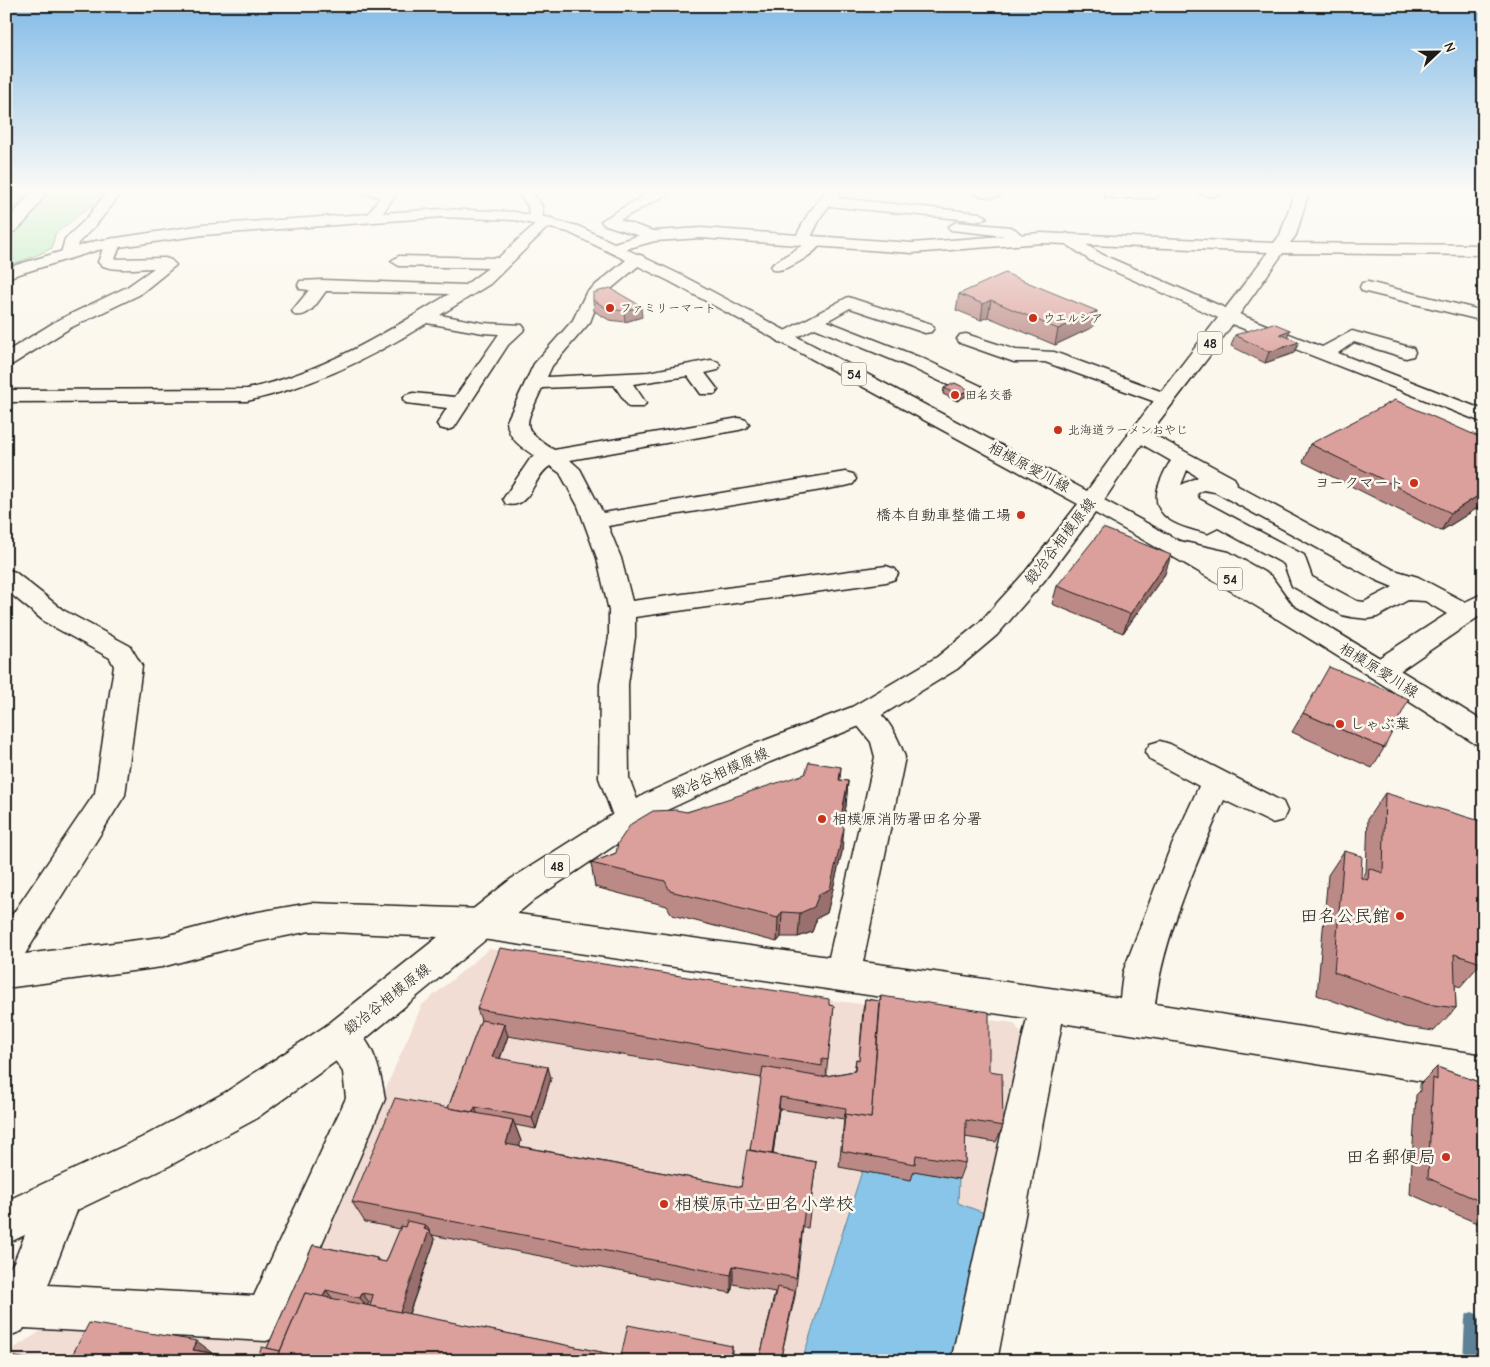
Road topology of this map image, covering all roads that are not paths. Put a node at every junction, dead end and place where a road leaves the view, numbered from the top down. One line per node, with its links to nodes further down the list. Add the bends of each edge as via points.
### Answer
1 (63, 255): 14 (street, 相模原愛川線)
2 (109, 255): 27 (street, via 106,262 110,264 168,265 133,291 64,324)
3 (510, 255): 11 (street)
4 (629, 255): 9 (street, 相模原愛川線 / 54)
5 (797, 255): 13 (street)
6 (1092, 255): 8 (street)
7 (1273, 255): 19 (street, 鍛冶谷相模原線 / 48)
8 (1097, 258): 12 (street); 19 (street)
9 (637, 259): 23 (street, 相模原愛川線 / 54); 29 (street, via 592,296 581,322 551,353)
10 (399, 261): 11 (street)
11 (503, 263): 16 (street)
12 (1079, 263)
13 (779, 266)
14 (6, 272)
15 (1368, 287): 20 (street)
16 (470, 290): 17 (street, via 314,285); 18 (street)
17 (301, 311)
18 (424, 316): 32 (street, via 351,360 258,394); 35 (street, via 483,328 516,330 501,340)
19 (1229, 316): 26 (street); 34 (street, 鍛冶谷相模原線 / 48)
20 (1484, 316)
21 (814, 322): 22 (street, via 848,302); 23 (street); 31 (street, via 922,360)
22 (925, 328)
23 (785, 338): 45 (street, 相模原愛川線 / 54)
24 (966, 339): 34 (street, via 1030,360 1047,356)
25 (1396, 347): 26 (street, via 1352,336)
26 (1324, 354): 37 (street)
27 (6, 360)
28 (619, 379): 29 (street); 30 (street, via 648,378 702,368); 36 (street)
29 (533, 382): 41 (street, via 517,420 518,431 526,441)
30 (708, 390)
31 (974, 390)
32 (6, 396)
33 (413, 399): 35 (street)
34 (1164, 399): 40 (street, 鍛冶谷相模原線 / 48)
35 (460, 403): 38 (street)
36 (636, 403)
37 (1484, 418)
38 (447, 424)
39 (739, 424): 41 (street)
40 (1138, 434): 42 (street); 45 (street, 鍛冶谷相模原線 / 48)
41 (549, 457): 44 (street, via 538,464); 46 (street, via 569,469)
42 (1199, 473): 47 (street, via 1199,484 1185,492 1189,503 1295,560); 47 (street, via 1168,493 1170,511 1230,533 1268,560); 50 (street); 50 (street, via 1309,527 1356,545 1367,559)
43 (845, 480): 46 (street)
44 (514, 499)
45 (1092, 501): 53 (street, 相模原愛川線 / 54); 54 (street, 鍛冶谷相模原線 / 48, via 1035,576 988,629 926,677)
46 (595, 522): 52 (street, via 609,558)
47 (1294, 567): 50 (street, via 1352,601 1363,602)
48 (886, 574): 52 (street)
49 (6, 577): 61 (street, via 54,616 121,652 128,666 110,795)
50 (1400, 585): 51 (street)
51 (1475, 608): 53 (street)
52 (622, 611): 59 (street, via 622,637 614,684 614,778)
53 (1381, 670): 55 (street, 相模原愛川線 / 54)
54 (862, 714): 59 (street, 鍛冶谷相模原線 / 48, via 710,776); 63 (street, via 884,738 890,757)
55 (1484, 736)
56 (1160, 752): 57 (street)
57 (1217, 782): 58 (street); 65 (street, via 1184,854 1141,972)
58 (1272, 811)
59 (628, 818): 60 (street, 鍛冶谷相模原線 / 48, via 523,889)
60 (482, 924): 62 (street, via 310,917 247,929 162,952); 63 (street); 66 (street, 鍛冶谷相模原線 / 48)
61 (6, 953)
62 (6, 972)
63 (843, 974): 64 (street)
64 (1048, 1004): 65 (street); 71 (street)
65 (1135, 1018): 67 (street)
66 (340, 1036): 68 (street, 鍛冶谷相模原線 / 48, via 240,1106); 70 (street, via 362,1066 366,1099 266,1319)
67 (1484, 1073)
68 (61, 1198): 69 (street, 鍛冶谷相模原線 / 48); 70 (street, via 28,1277)
69 (6, 1223)
70 (9, 1310)
71 (974, 1361)

